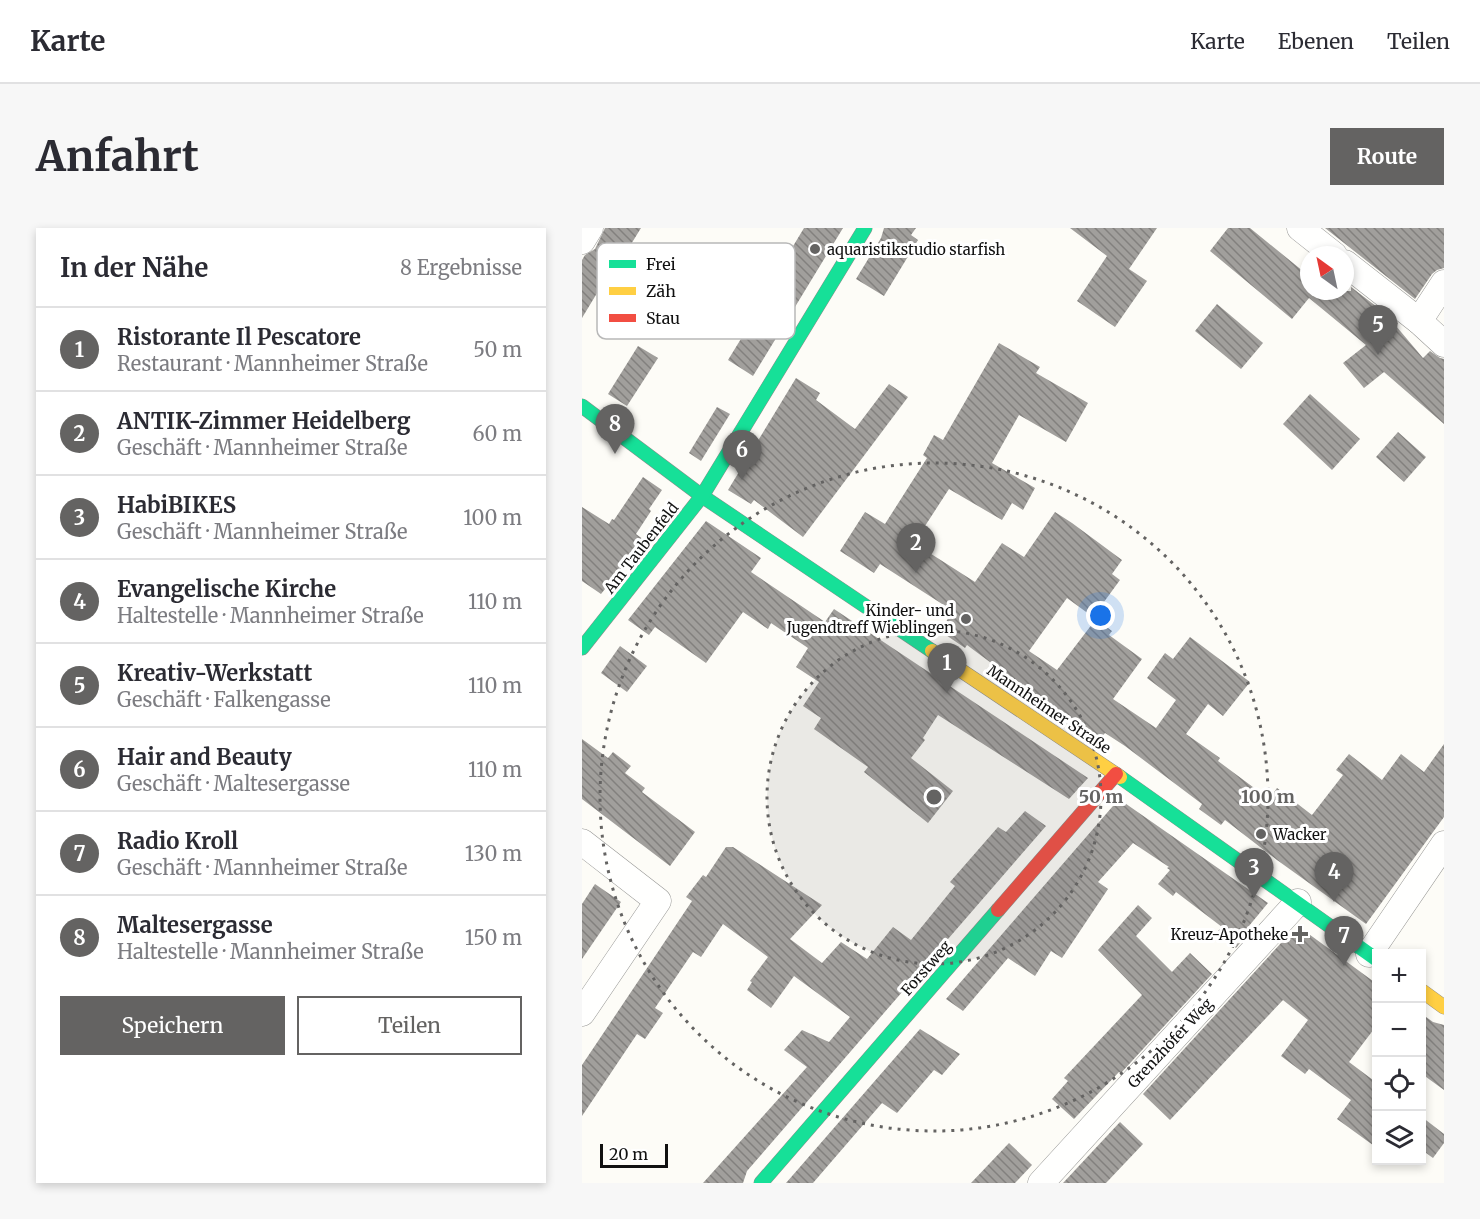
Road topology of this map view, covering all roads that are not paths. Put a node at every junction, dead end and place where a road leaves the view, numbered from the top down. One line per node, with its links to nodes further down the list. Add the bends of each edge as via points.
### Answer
1 (590, 228): 4 (street)
2 (866, 228): 11 (street, Am Taubenfeld)
3 (1300, 228): 5 (street)
4 (582, 241)
5 (1323, 246)
6 (1354, 270): 8 (street)
7 (1444, 283): 8 (street)
8 (1419, 321): 9 (street)
9 (1444, 344)
10 (582, 406): 11 (street, Mannheimer Straße)
11 (702, 496): 12 (street, Am Taubenfeld); 13 (street, Mannheimer Straße)
12 (582, 648)
13 (1116, 774): 16 (street, Mannheimer Straße); 22 (street, Forstweg)
14 (582, 842): 21 (street, via 658,901)
15 (1444, 844): 17 (street)
16 (1298, 902): 18 (street, Mannheimer Straße); 23 (street, Grenzhöfer Weg)
17 (1378, 949)
18 (1372, 956)
19 (1426, 994): 20 (street)
20 (1444, 1007)
21 (582, 1013)
22 (761, 1183)
23 (1041, 1183)

